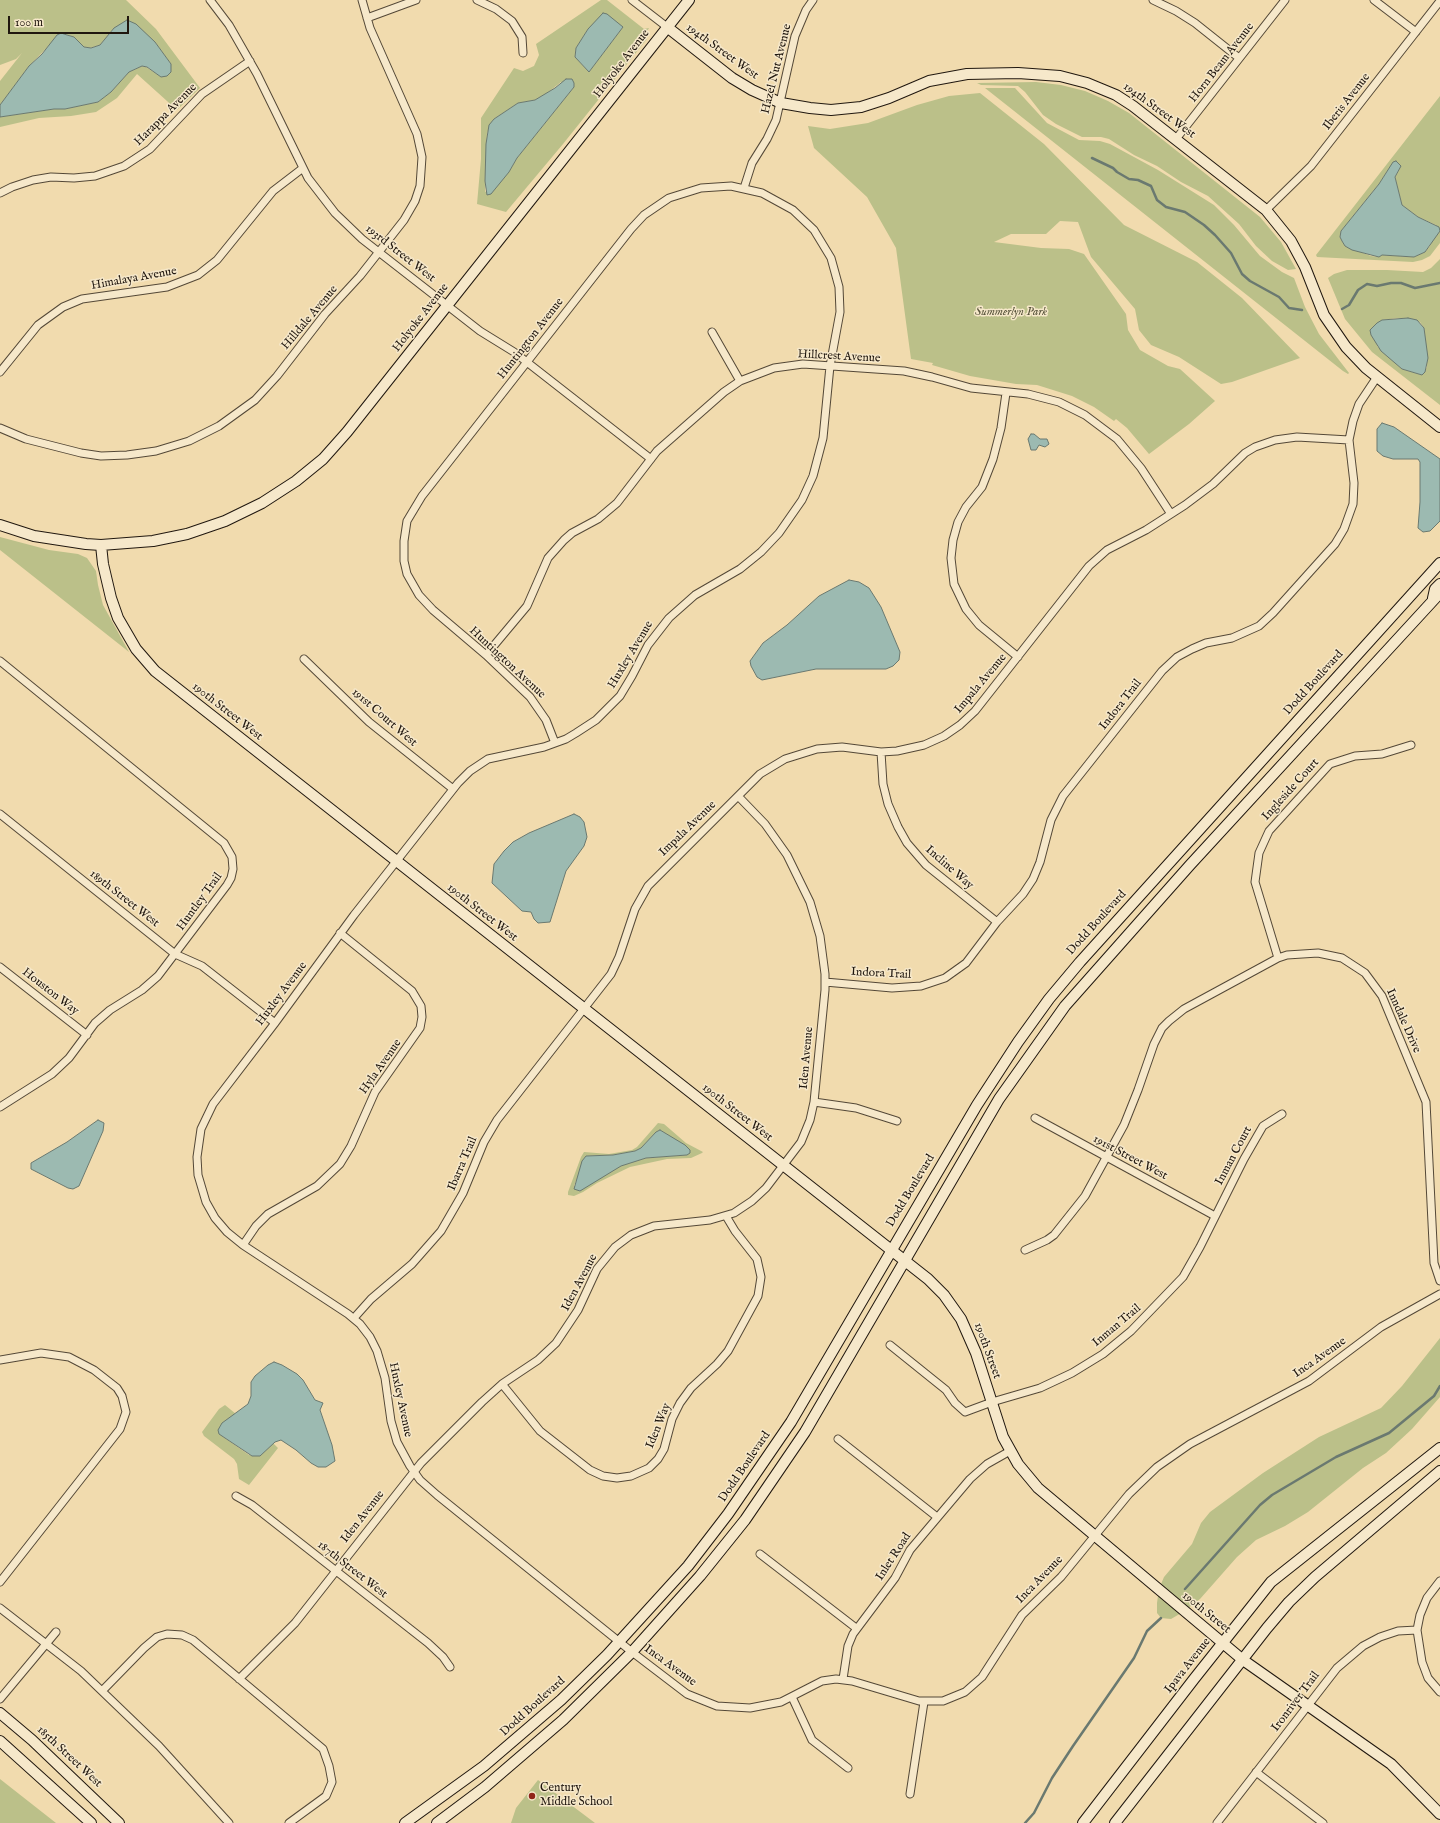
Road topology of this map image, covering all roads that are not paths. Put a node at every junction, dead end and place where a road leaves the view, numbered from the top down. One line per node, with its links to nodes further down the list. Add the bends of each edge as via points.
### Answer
1 (210, 0): 17 (street, 193rd Street West, via 229,25)
2 (362, 0): 12 (street, Hilldale Avenue)
3 (416, 0): 12 (street)
4 (478, 0): 15 (street, via 512,21 522,37)
5 (632, 0): 13 (street, 194th Street West)
6 (689, 0): 13 (street, Holyoke Avenue)
7 (813, 0): 18 (street, Hazel Nut Avenue, via 795,36)
8 (1153, 0): 16 (street, via 1196,23)
9 (1285, 0): 16 (street, Horn Beam Avenue)
10 (1374, 0): 14 (street)
11 (1440, 1): 14 (street, Iberis Avenue)
12 (367, 18): 24 (street, Hilldale Avenue, via 417,134 422,157 422,178 415,201)
13 (667, 27): 18 (street, 194th Street West, via 732,78); 25 (street, Holyoke Avenue)
14 (1416, 32): 23 (street, Iberis Avenue, via 1311,166)
15 (523, 53)
16 (1239, 58): 19 (street, Horn Beam Avenue)
17 (250, 61): 20 (street, 193rd Street West); 22 (street, Harappa Avenue, via 202,94 150,149 124,166 95,176 33,180)
18 (781, 103): 19 (street, 194th Street West, via 820,109 848,108 870,104 920,84 948,77 995,73 1050,75 1087,83 1116,95); 21 (street, Hazel Nut Avenue, via 772,129 749,169)
19 (1176, 139): 23 (street, 194th Street West)
20 (303, 168): 24 (street, 193rd Street West, via 335,213); 29 (street, Himalaya Avenue, via 273,191 206,270 174,286 82,299 63,306 44,319)
21 (744, 188): 27 (street, Huntington Avenue, via 719,186 694,189 669,198 649,211 631,229); 28 (street, Huntington Avenue, via 770,196 793,210 814,230 828,252 836,275 840,302)
22 (0, 193)
23 (1266, 210): 30 (street, 194th Street West, via 1296,249 1332,328 1353,355)
24 (379, 252): 25 (street, 193rd Street West); 34 (street, Hilldale Avenue, via 255,400 219,426 189,441 142,453 101,456 47,446)
25 (448, 305): 27 (street, 193rd Street West, via 480,331); 39 (street, Holyoke Avenue, via 332,449 314,467 275,495 239,515 197,531 154,541)
26 (712, 332): 31 (street)
27 (527, 362): 36 (street, 193rd Street West); 44 (street, Huntington Avenue, via 416,504 407,521 404,535 404,562 407,574 419,595)
28 (830, 366): 31 (street, Hillcrest Avenue, via 784,366); 32 (street, Hillcrest Avenue, via 911,372 971,388); 48 (street, Huxley Avenue, via 824,431 817,464 808,488 788,523 750,561 677,609 654,636 626,686 612,705 586,727)
29 (0, 372)
30 (1377, 377): 33 (street, 194th Street West); 35 (street, Indora Trail, via 1359,404)
31 (740, 381): 36 (street, Hillcrest Avenue, via 682,428)
32 (1006, 393): 37 (street, Hillcrest Avenue, via 1021,393 1050,399 1078,410 1094,420 1128,452); 45 (street, via 994,459 982,487 958,522 951,563 957,592 969,614)
33 (1440, 426)
34 (0, 428)
35 (1350, 440): 37 (street, Impala Avenue, via 1297,437 1265,443 1245,453 1207,488); 55 (street, Indora Trail, via 1353,504 1344,529 1335,544 1259,626 1239,636 1206,643 1192,649 1177,657 1162,671 1063,796 1051,820 1033,879 1020,898)
36 (651, 459): 44 (street, Hillcrest Avenue, via 617,503 598,519 572,533 552,553 542,568 527,606)
37 (1171, 514): 45 (street, Impala Avenue, via 1146,530 1112,546 1098,558)
38 (0, 525): 39 (street, Holyoke Avenue, via 41,537)
39 (101, 545): 54 (street, 190th Street West, via 103,564 115,608 129,638 149,665)
40 (1440, 563): 75 (street, Dodd Boulevard, via 1085,956 1049,1000 977,1105)
41 (1440, 584): 43 (street, via 1435,589)
42 (1440, 593): 43 (street)
43 (1432, 602): 76 (street, via 1065,1006 999,1099)
44 (486, 655): 48 (street, Huntington Avenue, via 535,703 546,720)
45 (1018, 657): 50 (street, Impala Avenue, via 975,712 955,729 924,745)
46 (304, 659): 51 (street, 191st Court West, via 369,722)
47 (0, 661): 57 (street, Huntley Trail, via 224,843 232,857 232,878)
48 (555, 743): 51 (street, Huxley Avenue, via 488,759 470,771)
49 (1411, 745): 58 (street, Ingleside Court, via 1382,754 1355,756 1330,764 1269,831 1259,853 1255,882)
50 (881, 752): 52 (street, Impala Avenue, via 836,747 804,752 766,770); 55 (street, Incline Way, via 883,784 888,804 907,843 926,865)
51 (453, 790): 54 (street, Huxley Avenue)
52 (738, 796): 60 (street, Iden Avenue, via 776,838 804,888 813,908 820,936); 61 (street, Impala Avenue, via 648,886 635,910 614,968)
53 (0, 814): 57 (street, 189th Street West)
54 (396, 862): 56 (street, Huxley Avenue); 61 (street, 190th Street West)
55 (997, 922): 60 (street, Indora Trail, via 962,967 936,982 900,988)
56 (340, 934): 62 (street, Huxley Avenue); 73 (street, Hyla Avenue, via 412,991 421,1006 420,1028 375,1092 351,1146 340,1164 317,1186 268,1214)
57 (175, 954): 62 (street, 189th Street West, via 202,966); 63 (street, Huntley Trail, via 158,976 142,990 110,1010 95,1023)
58 (1278, 958): 69 (street, Inndale Drive, via 1184,1009 1162,1028 1133,1104); 77 (street, Inndale Drive, via 1318,953 1342,958 1365,973 1382,996 1426,1102 1434,1262)
59 (0, 967): 63 (street, Houston Way)
60 (825, 982): 64 (street, Iden Avenue)
61 (583, 1009): 70 (street, 190th Street West); 79 (street, Ibarra Trail, via 497,1120 484,1142 463,1193 441,1231 412,1264 380,1290)
62 (275, 1023): 73 (street, Huxley Avenue, via 213,1104 201,1129 197,1147 198,1175 206,1202 221,1226)
63 (87, 1035): 65 (street, Huntley Trail, via 52,1074)
64 (814, 1102): 68 (street, via 856,1108); 70 (street, Iden Avenue, via 805,1134)
65 (0, 1107)
66 (1282, 1114): 72 (street, Inman Court, via 1263,1126)
67 (1035, 1118): 69 (street, 191st Street West)
68 (897, 1121)
69 (1107, 1158): 72 (street, 191st Street West); 74 (street, Inndale Drive, via 1085,1196 1061,1228 1047,1240)
70 (784, 1167): 71 (street, Iden Avenue, via 757,1197 743,1208); 75 (street, 190th Street West)
71 (726, 1216): 82 (street, Iden Avenue, via 704,1221 661,1224 623,1240 597,1269 578,1310 556,1343 538,1360); 82 (street, Iden Way, via 757,1259 761,1277 760,1290 728,1351 691,1388 680,1403 672,1419 664,1449 649,1468 624,1477 610,1477 590,1470 540,1431)
72 (1215, 1216): 83 (street, Inman Trail, via 1183,1277 1131,1331 1103,1354 1072,1373 1040,1388)
73 (243, 1245): 79 (street, Huxley Avenue)
74 (1025, 1250)
75 (890, 1251): 76 (street, 190th Street West); 100 (street, Dodd Boulevard, via 809,1392 759,1471 680,1575)
76 (904, 1260): 83 (street, 190th Street, via 936,1287 961,1319 976,1353); 103 (street, via 805,1432 745,1520 700,1576)
77 (1440, 1281)
78 (1440, 1294): 91 (street, Inca Avenue, via 1381,1327 1309,1381 1190,1444 1157,1466 1129,1494)
79 (354, 1318): 87 (street, Huxley Avenue, via 370,1337 377,1351 394,1431)
80 (890, 1346): 83 (street, via 946,1390 965,1412)
81 (0, 1360): 95 (street, via 41,1353 69,1357 94,1370 117,1388 126,1412 120,1429)
82 (502, 1384): 87 (street, Iden Avenue)
83 (992, 1402): 86 (street, 190th Street)
84 (838, 1439): 90 (street)
85 (1440, 1448): 101 (street, Ipava Avenue, via 1271,1582)
86 (1010, 1451): 90 (street, Inlet Road, via 978,1471); 91 (street, 190th Street, via 1027,1477)
87 (413, 1471): 93 (street, Iden Avenue); 100 (street, Huxley Avenue, via 437,1496)
88 (1440, 1471): 104 (street, via 1306,1586 1267,1628)
89 (236, 1496): 93 (street, 187th Street West, via 252,1504)
90 (937, 1517): 97 (street, Inlet Road, via 910,1550 892,1582)
91 (1094, 1536): 101 (street, 190th Street); 112 (street, Inca Avenue, via 1061,1577 1022,1615 990,1667 974,1686 954,1698)
92 (760, 1554): 97 (street)
93 (335, 1570): 105 (street, 187th Street West, via 436,1650); 106 (street, Iden Avenue, via 295,1623)
94 (1440, 1581): 98 (street, via 1427,1598)
95 (0, 1582)
96 (0, 1608): 102 (street)
97 (856, 1628): 107 (street, Inlet Road, via 848,1646)
98 (1416, 1630): 109 (street, via 1428,1678); 113 (street, Ironriver Trail, via 1390,1633 1363,1646 1337,1668)
99 (56, 1632): 102 (street)
100 (620, 1642): 103 (street, Huxley Avenue); 124 (street, Dodd Boulevard, via 561,1700 512,1743 454,1789)
101 (1222, 1643): 104 (street, 190th Street); 126 (street, Ipava Avenue)
102 (47, 1644): 108 (street); 111 (street)
103 (632, 1652): 110 (street, Inca Avenue, via 687,1694 717,1706 750,1708); 125 (street, via 563,1720)
104 (1243, 1660): 113 (street, 190th Street); 127 (street)
105 (450, 1667)
106 (239, 1678): 108 (street, via 193,1640 182,1635 167,1634 158,1637 144,1648); 123 (street, via 323,1749 329,1766 332,1782 326,1796)
107 (843, 1679): 110 (street, Inca Avenue, via 822,1681); 112 (street, Inca Avenue)
108 (102, 1691): 122 (street, via 159,1746)
109 (1440, 1692)
110 (792, 1697): 116 (street, via 812,1740)
111 (0, 1700)
112 (924, 1702): 118 (street)
113 (1307, 1707): 117 (street, Ironriver Trail); 119 (street, 190th Street, via 1391,1764)
114 (0, 1713): 121 (street, 185th Street West)
115 (0, 1741): 120 (street)
116 (848, 1768)
117 (1256, 1772): 128 (street, Ironriver Trail); 129 (street)
118 (910, 1794)
119 (1440, 1814)
120 (91, 1823)
121 (119, 1823)
122 (230, 1823)
123 (288, 1823)
124 (405, 1823)
125 (437, 1823)
126 (1083, 1823)
127 (1115, 1823)
128 (1217, 1823)
129 (1323, 1823)

